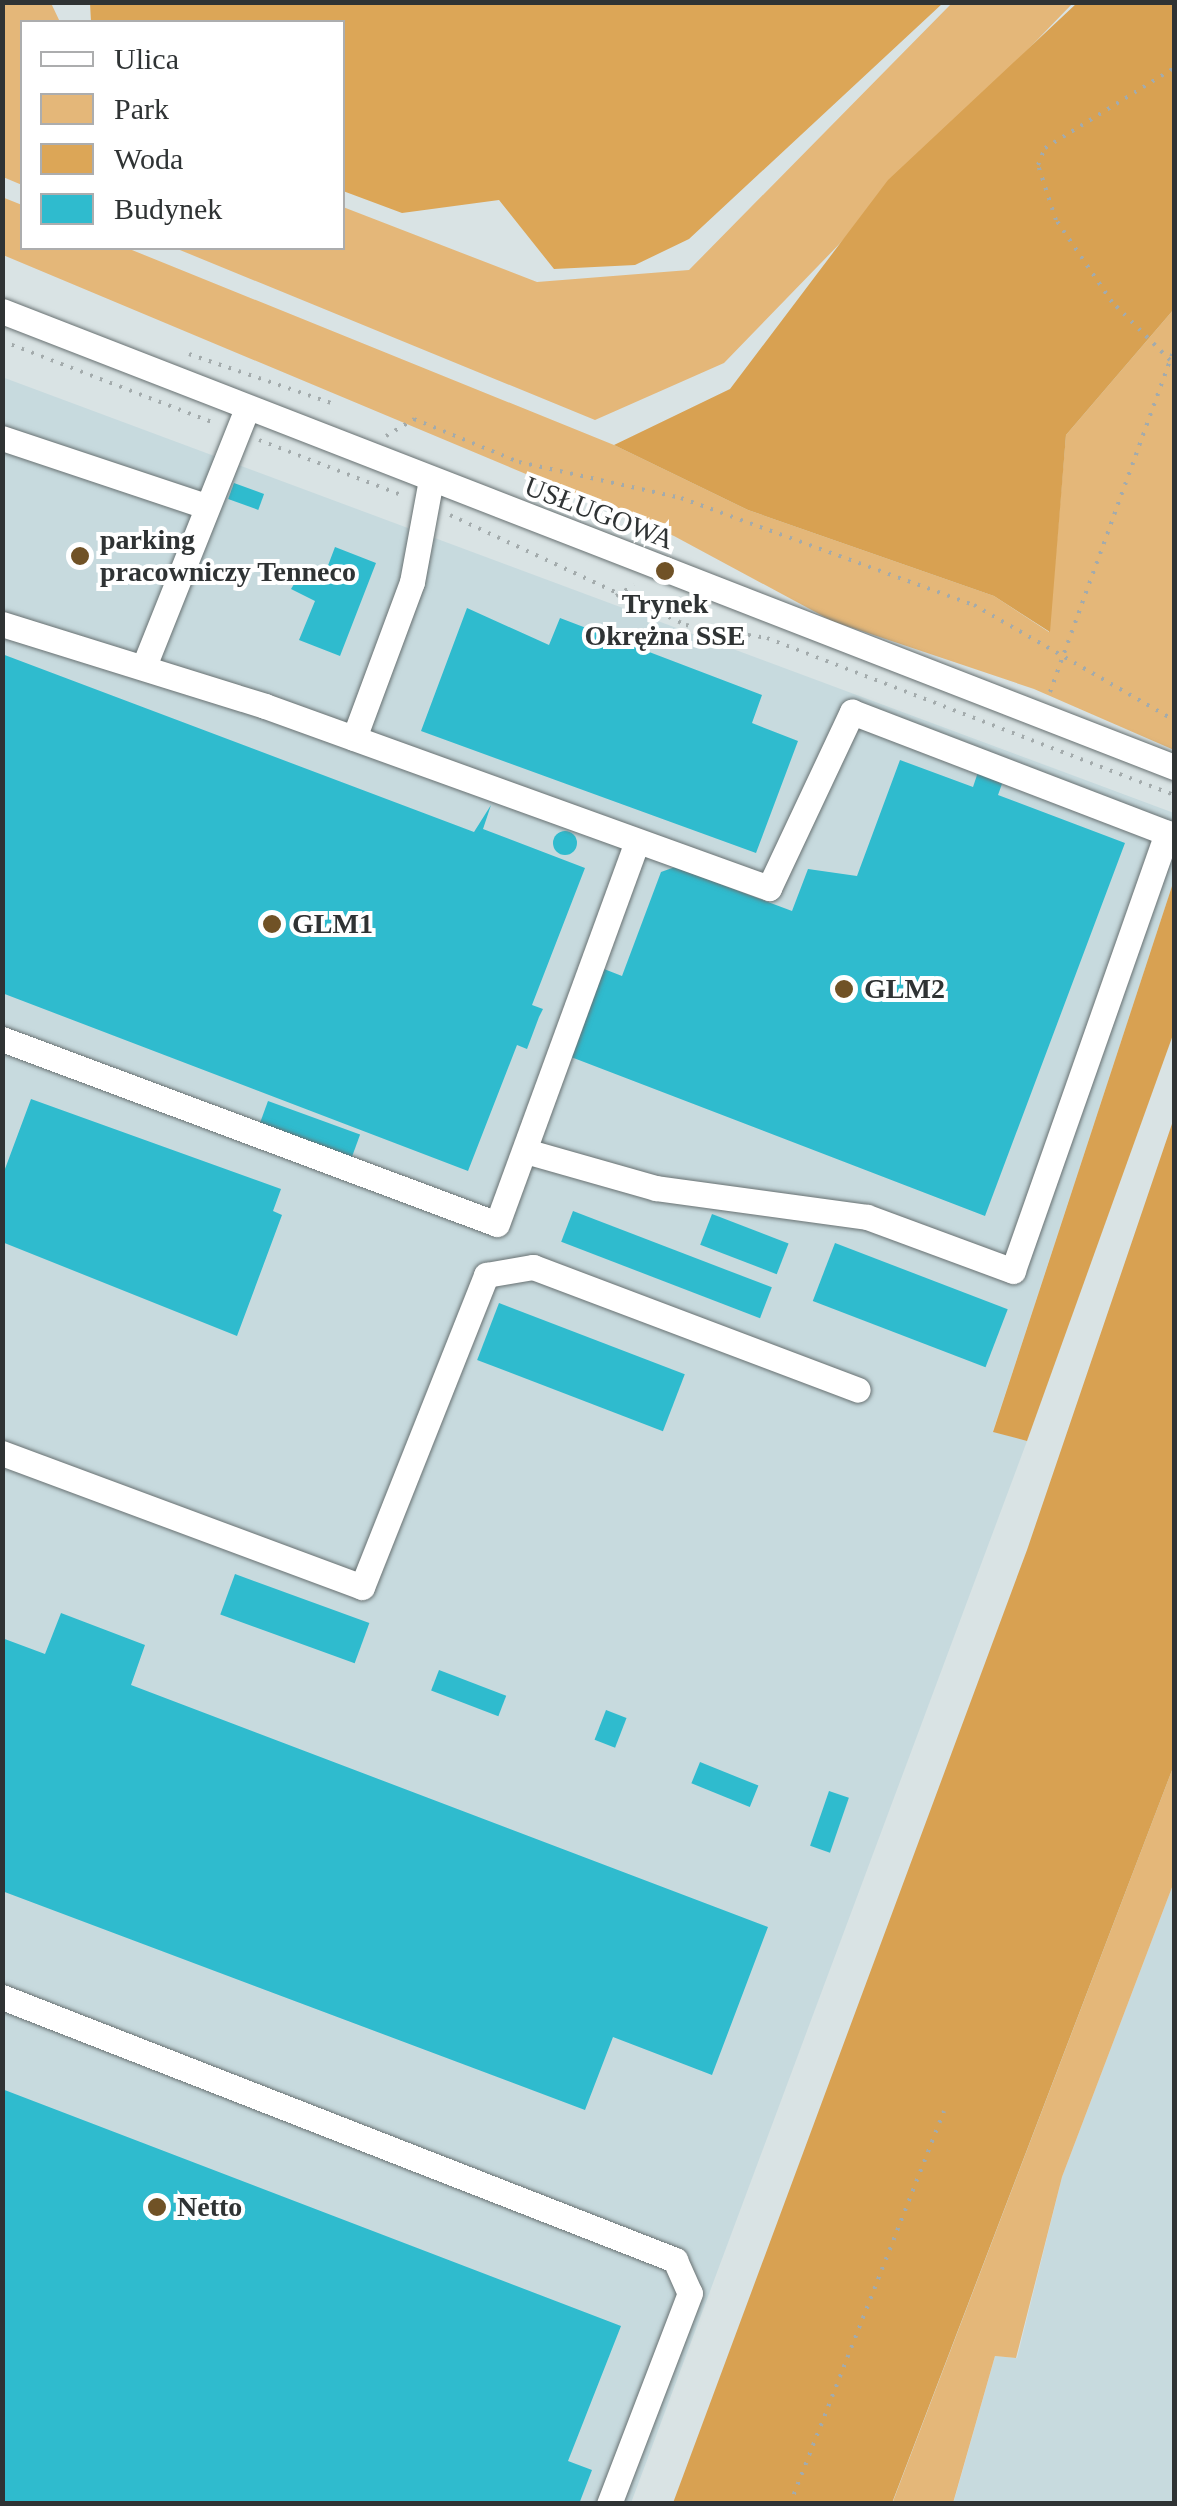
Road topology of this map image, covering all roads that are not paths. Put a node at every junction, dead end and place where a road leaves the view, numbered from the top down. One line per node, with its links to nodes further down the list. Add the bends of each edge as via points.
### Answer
1 (2, 310): 2 (street, USŁUGOWA)
2 (242, 420): 4 (street, USŁUGOWA, via 361,452); 5 (street)
3 (2, 438): 5 (street)
4 (428, 492): 8 (street, via 412,582); 9 (street, USŁUGOWA)
5 (202, 505): 7 (street)
6 (2, 624): 7 (street, via 125,669)
7 (144, 666): 8 (street)
8 (354, 738): 10 (street)
9 (1174, 767)
10 (636, 844): 12 (street); 12 (street, via 769,888 852,712 1167,833 1012,1271 866,1216 656,1188)
11 (2, 1039): 12 (street, via 498,1224)
12 (525, 1150)
13 (858, 1390): 14 (street, via 534,1266 486,1275 362,1587)
14 (2, 1453)
15 (2, 1997): 16 (street, via 675,2260 690,2293)
16 (609, 2504)

